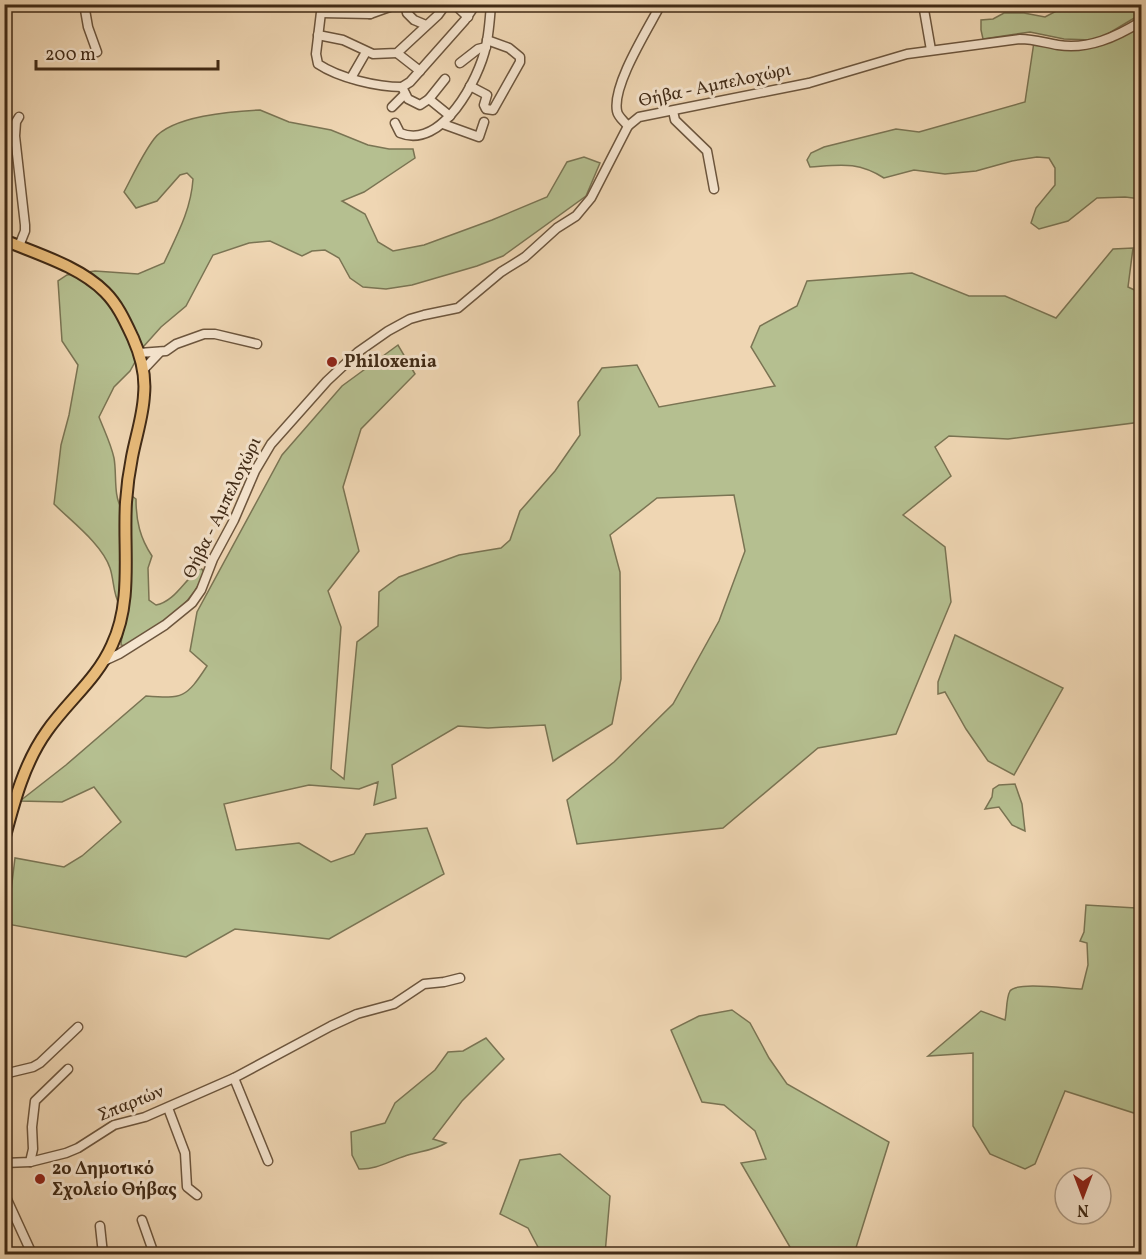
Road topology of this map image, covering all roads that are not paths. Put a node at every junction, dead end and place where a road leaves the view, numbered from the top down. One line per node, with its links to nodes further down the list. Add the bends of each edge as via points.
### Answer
1 (84, 4): 19 (street)
2 (366, 4): 12 (street)
3 (398, 4): 12 (street)
4 (405, 4): 15 (street, via 407,14)
5 (446, 4): 15 (street)
6 (454, 4): 13 (street)
7 (476, 4): 13 (street)
8 (491, 4): 17 (street)
9 (661, 4): 36 (street, via 621,84 617,111)
10 (923, 4): 18 (street)
11 (322, 9): 12 (street); 16 (street)
12 (370, 14)
13 (468, 17): 23 (street)
14 (1142, 21): 18 (street, Θήβα - Αμπελοχώρι, via 1107,40 1083,47 1020,39)
15 (426, 25): 21 (street)
16 (318, 35): 20 (street, via 343,40); 24 (street, via 318,64)
17 (487, 44): 22 (street); 26 (street); 26 (street, via 509,48 520,57 520,62 493,110 484,105 487,95)
18 (932, 50): 30 (street, Θήβα - Αμπελοχώρι, via 809,83)
19 (96, 52)
20 (366, 52): 21 (street); 24 (street)
21 (397, 53): 23 (street)
22 (460, 63)
23 (420, 71): 27 (street)
24 (351, 78): 27 (street)
25 (445, 79): 28 (street)
26 (470, 86): 31 (street)
27 (403, 91): 28 (street, via 414,104); 29 (street)
28 (429, 99): 31 (street)
29 (392, 107)
30 (673, 111): 36 (street, Θήβα - Αμπελοχώρι, via 639,117); 37 (street, via 675,120 707,151)
31 (450, 116): 35 (street)
32 (19, 117): 39 (street, via 15,136 25,231)
33 (484, 122): 35 (street, via 479,137)
34 (396, 123): 35 (street, via 400,133 410,135)
35 (443, 124)
36 (628, 126): 44 (street, Θήβα - Αμπελοχώρι, via 591,198 576,216 458,309 410,319 388,331 327,381 271,444 192,603 165,625)
37 (714, 189)
38 (4, 240): 39 (main road)
39 (19, 246): 42 (main road, via 104,290 118,308)
40 (257, 344): 41 (street, via 204,334)
41 (160, 352): 42 (street); 43 (street)
42 (139, 353): 43 (main road)
43 (144, 369): 44 (main road, via 144,396 128,484 124,603 118,633)
44 (106, 660): 45 (main road, via 48,729)
45 (9, 805): 46 (main road)
46 (4, 840)
47 (460, 978): 51 (street, Σπαρτών, via 424,984 394,1004 331,1026)
48 (78, 1027): 50 (street, via 40,1063)
49 (68, 1069): 54 (street, via 35,1101)
50 (4, 1074)
51 (234, 1078): 52 (street, Σπαρτών); 53 (street)
52 (168, 1108): 54 (street, Σπαρτών, via 114,1125 66,1153); 57 (street, via 185,1153 187,1187)
53 (268, 1161)
54 (30, 1162): 55 (street, Σπαρτών)
55 (4, 1163)
56 (4, 1193): 60 (street)
57 (197, 1195)
58 (142, 1220): 62 (street)
59 (100, 1226): 61 (street)
60 (32, 1254)
61 (103, 1254)
62 (154, 1254)

